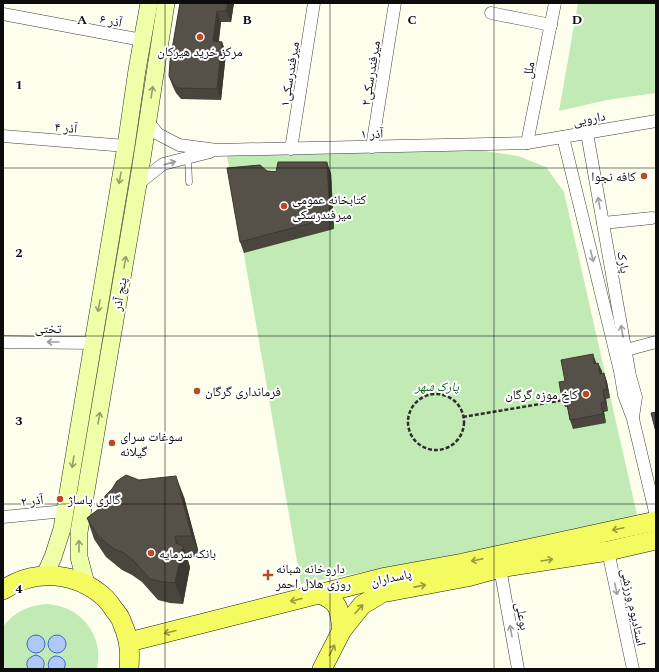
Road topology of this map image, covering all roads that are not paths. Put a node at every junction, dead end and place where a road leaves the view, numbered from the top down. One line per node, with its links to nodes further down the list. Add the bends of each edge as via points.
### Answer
1 (149, 3): 9 (main road, پنج آذر)
2 (166, 3): 11 (main road, پنج آذر, one-way to 2)
3 (314, 3): 18 (street, میرفندرسکی۱)
4 (395, 3): 17 (street, میرفندرسکی۲)
5 (555, 3): 8 (street, ملل)
6 (491, 13): 8 (street)
7 (3, 14): 9 (street, آذر ۶)
8 (551, 25): 15 (street, ملل)
9 (142, 40): 16 (main road, پنج آذر)
10 (656, 120): 12 (street, دارویی)
11 (147, 121): 19 (street, via 158,134 179,145); 22 (main road, پنج آذر)
12 (586, 132): 14 (street, دارویی); 24 (street, پارک, one-way to 12)
13 (3, 136): 16 (street, آذر ۴)
14 (563, 137): 15 (street, دارویی); 29 (street, one-way to 29, via 620,371)
15 (527, 143): 17 (street, ۱ آذر)
16 (126, 146): 27 (main road, پنج آذر, one-way to 27)
17 (372, 147): 18 (street, ۱ آذر)
18 (291, 149): 19 (street, ۱ آذر)
19 (217, 150): 20 (street)
20 (188, 157): 21 (lane); 22 (street, one-way to 20, via 163,164)
21 (189, 182)
22 (138, 184): 38 (main road, پنج آذر, one-way to 22, via 79,557 79,532)
23 (652, 218): 24 (street)
24 (603, 223): 28 (street, پارک, one-way to 24)
25 (3, 342): 27 (street, تختی, one-way to 25)
26 (656, 342): 28 (street)
27 (92, 343): 30 (main road, پنج آذر, one-way to 30)
28 (626, 350): 29 (street, پارک)
29 (630, 396): 31 (street, via 632,419)
30 (65, 510): 32 (street, ۲ آذر); 37 (main road, پنج آذر, via 62,529)
31 (656, 516)
32 (3, 517)
33 (656, 521): 40 (main road, پاسداران, one-way to 40, via 386,577)
34 (656, 540): 35 (main road, پاسداران)
35 (608, 551): 36 (main road, پاسداران, one-way to 35); 47 (street, استادیوم ورزشی, one-way to 47)
36 (500, 568): 41 (main road, پاسداران, one-way to 36, via 362,605 382,593); 46 (street, بوعلی, one-way to 36)
37 (45, 576): 38 (main road, via 59,576); 39 (main road, via 32,577)
38 (86, 584): 42 (main road, via 106,598 121,618)
39 (3, 590)
40 (320, 594): 41 (main road, via 330,598 335,604 339,611); 42 (main road, پاسداران, one-way to 42)
41 (342, 630): 45 (main road, one-way to 41)
42 (133, 641): 43 (main road); 44 (main road, via 140,652)
43 (129, 669)
44 (136, 669)
45 (323, 669)
46 (518, 669)
47 (633, 669)

